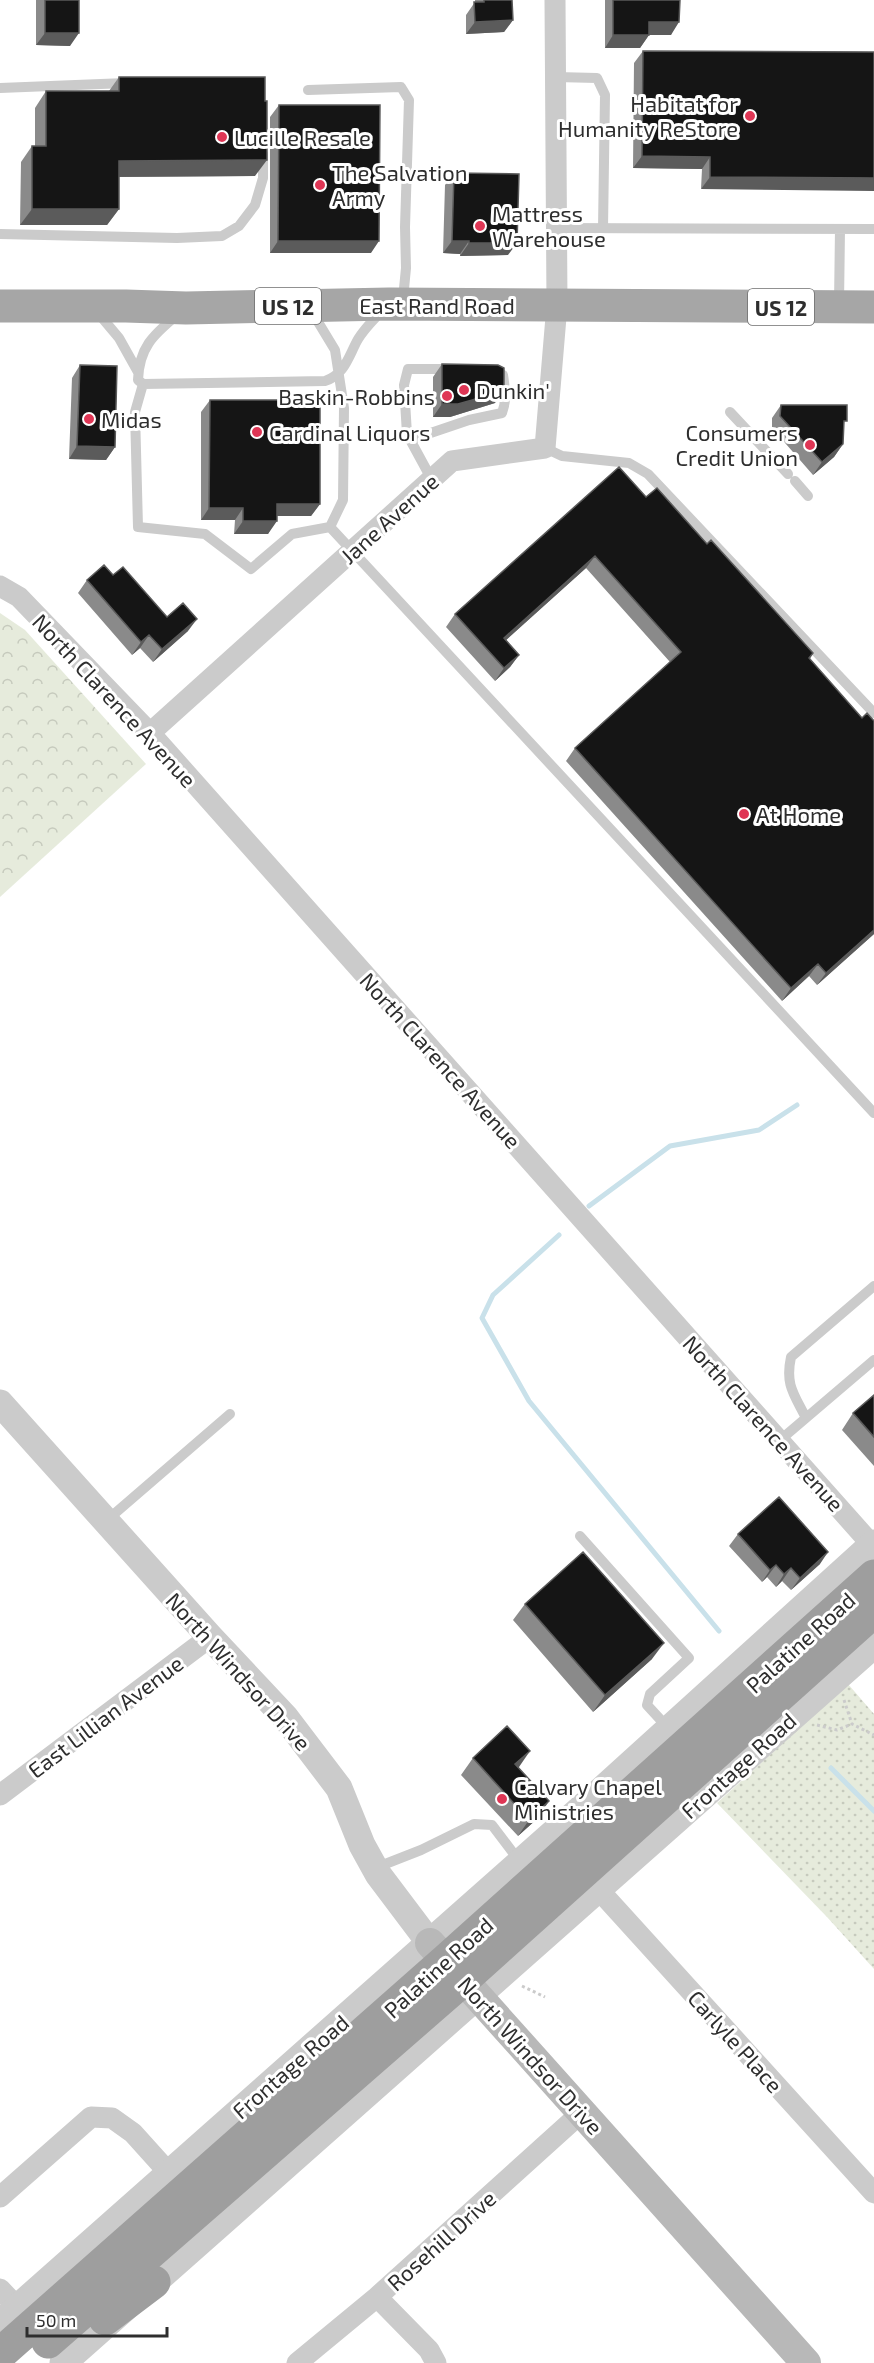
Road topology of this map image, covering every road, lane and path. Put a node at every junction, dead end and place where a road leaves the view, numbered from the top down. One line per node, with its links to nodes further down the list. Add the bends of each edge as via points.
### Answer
1 (555, 0): 2 (street)
2 (556, 77): 7 (street); 8 (lane, via 597,78 605,95)
3 (134, 83): 4 (lane)
4 (0, 88)
5 (308, 90): 12 (lane, via 401,87 409,99 406,268)
6 (263, 145): 11 (lane, via 263,178 255,205 238,226 222,236)
7 (557, 228): 8 (lane); 13 (street)
8 (603, 228): 9 (lane)
9 (840, 229): 10 (lane); 17 (lane)
10 (874, 229)
11 (0, 234)
12 (396, 305): 13 (main road, East Rand Road / US 12); 16 (main road, East Rand Road / US 12); 23 (lane, via 358,340)
13 (557, 305): 17 (main road, East Rand Road / US 12); 27 (street)
14 (0, 306): 15 (main road, East Rand Road / US 12)
15 (91, 306): 18 (main road, East Rand Road / US 12); 22 (lane, via 119,338)
16 (308, 306): 18 (main road, East Rand Road / US 12); 23 (lane, via 335,350)
17 (839, 307): 19 (main road, East Rand Road / US 12)
18 (186, 308): 22 (lane, via 152,338 141,356)
19 (874, 308)
20 (464, 369): 26 (lane, via 408,369 404,385)
21 (491, 370): 26 (lane, via 503,375 506,404 502,413)
22 (138, 372): 24 (lane, via 138,380)
23 (340, 372): 24 (lane, via 336,378 325,381); 30 (lane, via 344,408 343,500)
24 (143, 384): 30 (lane, via 135,412 138,527 205,534 250,569 292,534)
25 (730, 412): 29 (lane)
26 (410, 440): 28 (lane)
27 (545, 448): 28 (street, Jane Avenue, via 452,461); 33 (lane, via 562,456 629,463 648,474)
28 (432, 480): 31 (street, Jane Avenue)
29 (808, 496)
30 (330, 528): 31 (lane)
31 (352, 551): 34 (street, Jane Avenue); 35 (lane)
32 (0, 586): 34 (street, North Clarence Avenue, via 19,597)
33 (874, 713)
34 (150, 733): 41 (street, North Clarence Avenue)
35 (874, 1113)
36 (874, 1286): 40 (lane, via 791,1357 788,1383)
37 (874, 1360): 40 (lane)
38 (0, 1403): 42 (street, North Windsor Drive)
39 (230, 1414): 42 (lane)
40 (806, 1418): 41 (lane)
41 (779, 1441): 44 (street, North Clarence Avenue)
42 (106, 1521): 46 (street, North Windsor Drive)
43 (580, 1536): 51 (lane, via 689,1658 650,1694 646,1705)
44 (873, 1555): 51 (street, Frontage Road); 57 (highway, Palatine Road)
45 (874, 1611): 57 (highway, Palatine Road)
46 (210, 1637): 53 (street, East Lillian Avenue); 55 (street, North Windsor Drive, via 285,1717 339,1788)
47 (874, 1645): 56 (street, Frontage Road)
48 (842, 1695): 50 (path)
49 (812, 1724): 50 (path, via 837,1730)
50 (852, 1724): 52 (path)
51 (669, 1729): 54 (street, Frontage Road)
52 (874, 1735)
53 (0, 1795)
54 (520, 1863): 55 (lane, via 492,1825 474,1824); 57 (street, Frontage Road)
55 (375, 1868): 57 (street, North Windsor Drive)
56 (598, 1889): 57 (street, Frontage Road); 62 (street, Carlyle Place)
57 (454, 1970): 60 (main road, North Windsor Drive); 61 (street, Frontage Road); 64 (street, Frontage Road); 67 (highway, Palatine Road); 68 (highway, Palatine Road)
58 (521, 1986): 59 (path)
59 (545, 1997)
60 (581, 2113): 65 (street, Rosehill Drive); 73 (main road, North Windsor Drive)
61 (169, 2173): 63 (street, via 133,2133 112,2118 91,2117); 66 (street, Frontage Road)
62 (874, 2193)
63 (0, 2197)
64 (153, 2282): 69 (highway); 70 (street, Frontage Road)
65 (377, 2297): 71 (street, Rosehill Drive); 72 (street, via 429,2350)
66 (6, 2307)
67 (0, 2354)
68 (24, 2363)
69 (46, 2363)
70 (63, 2363)
71 (297, 2363)
72 (436, 2363)
73 (806, 2363)

